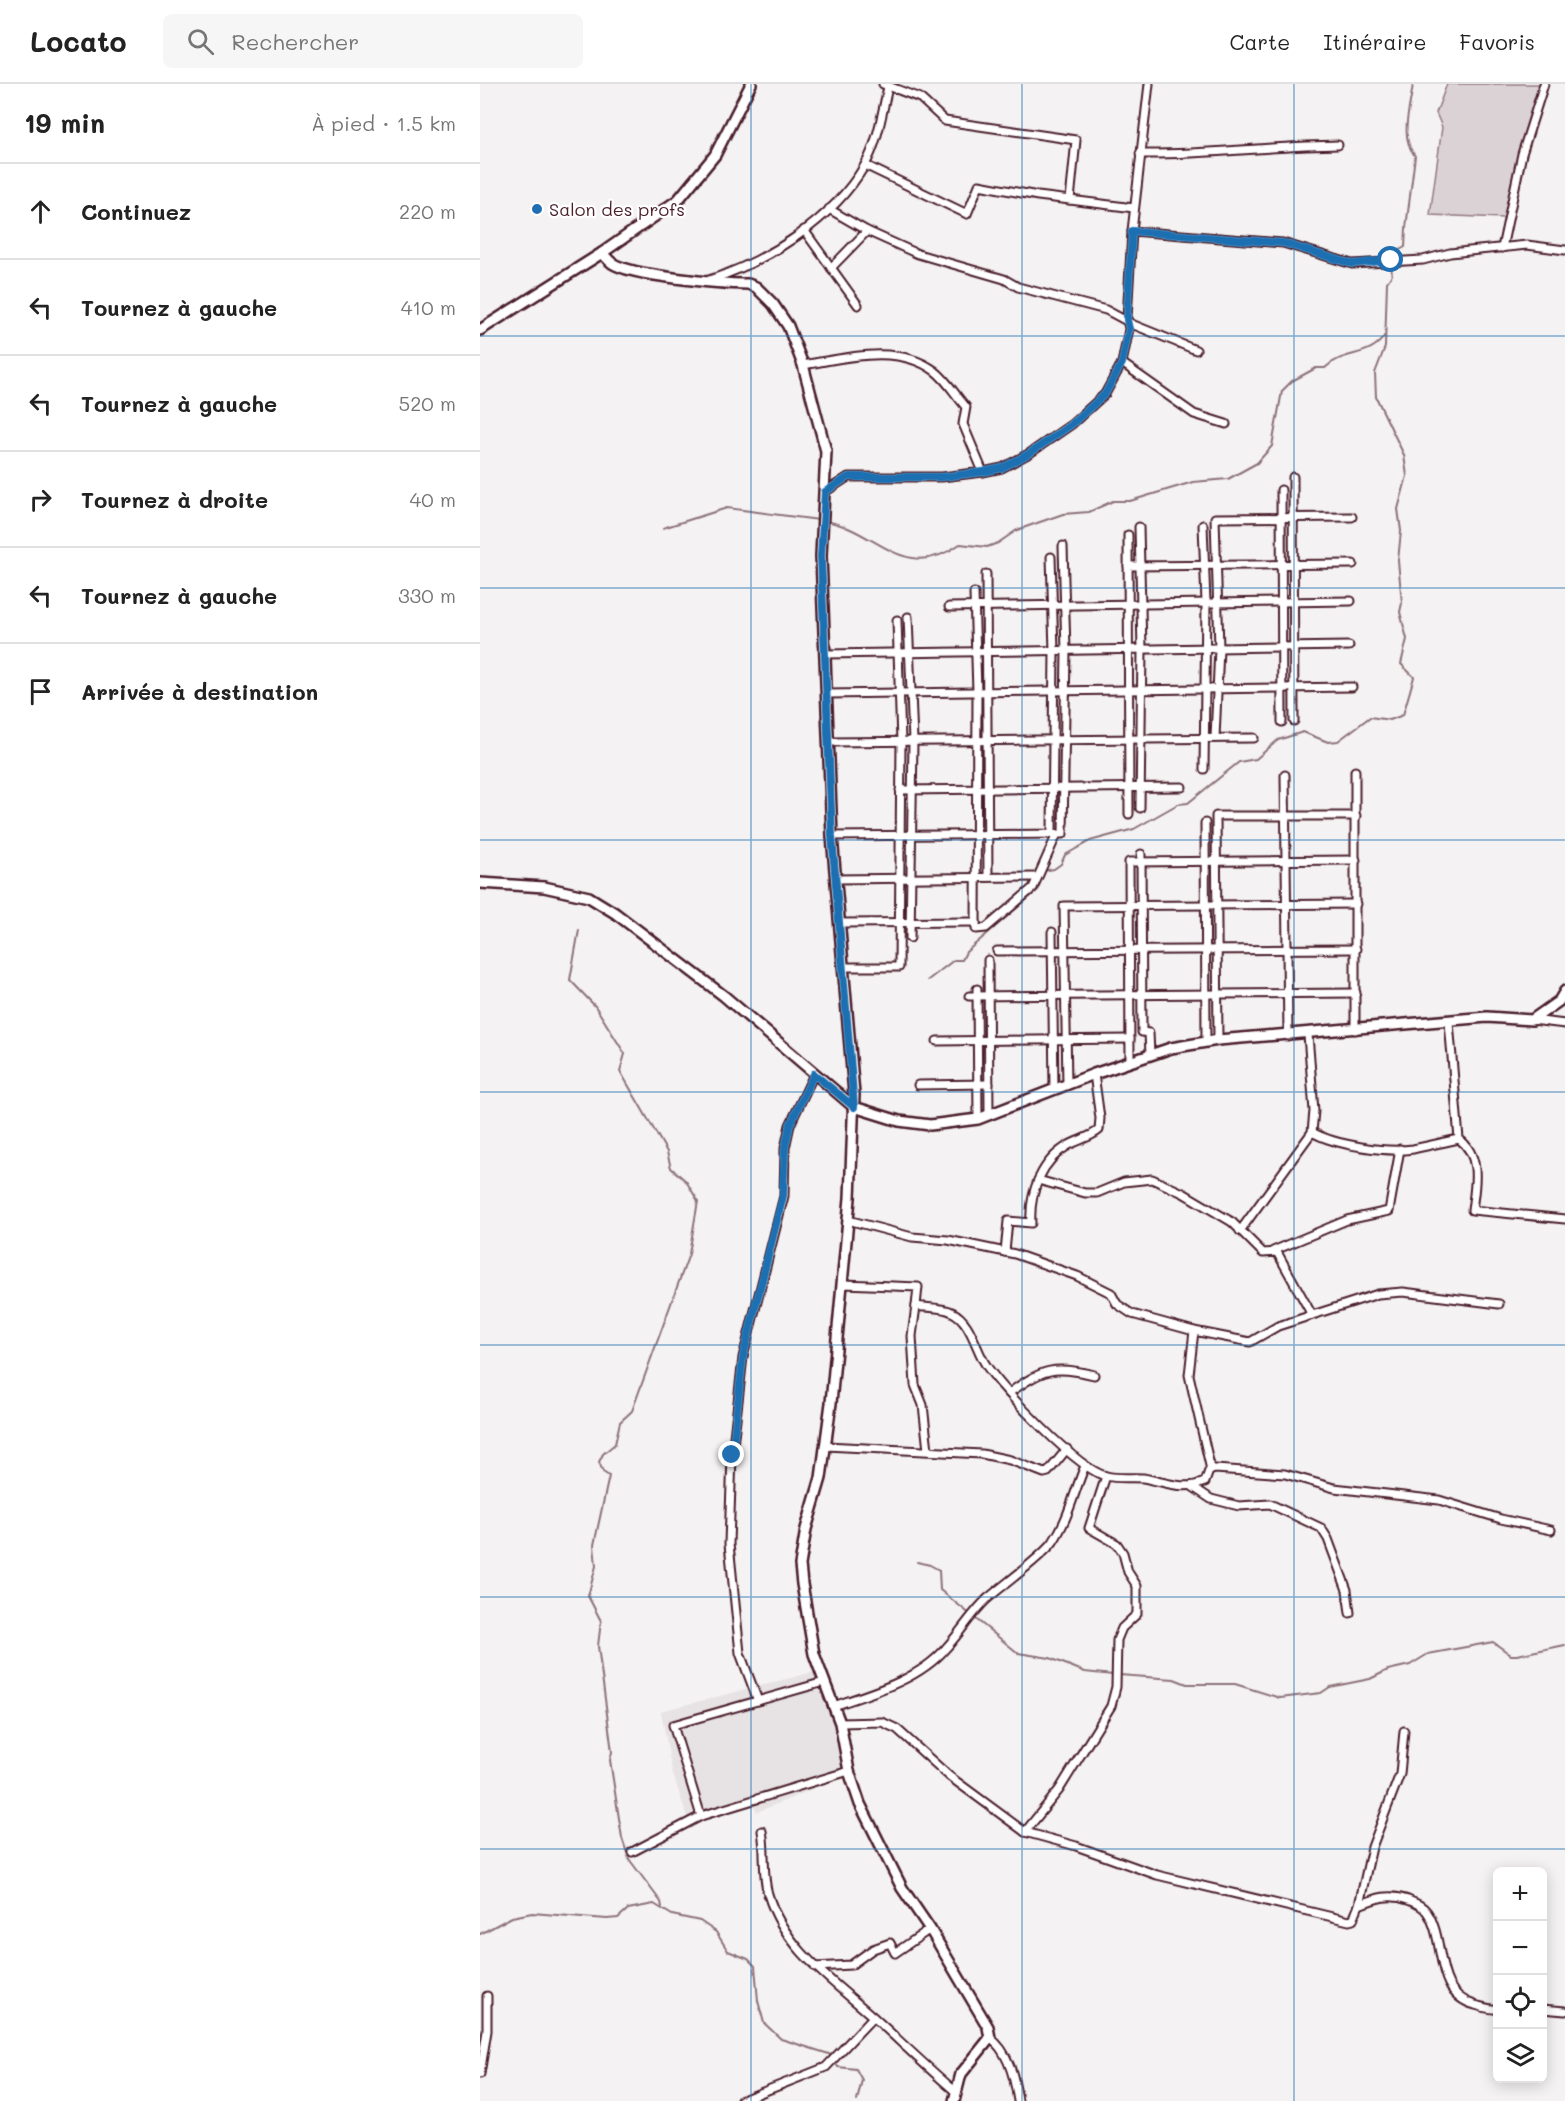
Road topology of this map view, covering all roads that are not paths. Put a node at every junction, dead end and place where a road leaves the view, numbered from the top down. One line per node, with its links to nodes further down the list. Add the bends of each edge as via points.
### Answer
1 (751, 84): 16 (street, via 700,176 678,200)
2 (1149, 84): 6 (street)
3 (1544, 84): 14 (street, via 1522,154)
4 (886, 85): 7 (street, via 876,139); 8 (street, via 920,98 945,121 1076,140)
5 (1338, 146): 6 (street, via 1280,146 1191,155)
6 (1140, 154): 9 (street)
7 (865, 165): 8 (street, via 967,214 979,185); 10 (street)
8 (1070, 200): 9 (street)
9 (1134, 208): 13 (street)
10 (829, 209): 11 (street); 12 (street)
11 (804, 230): 17 (street); 18 (street, via 749,265)
12 (867, 231): 17 (street); 20 (street, via 918,254 1106,310)
13 (1132, 231): 14 (street, via 1283,243 1352,264 1423,260); 20 (street)
14 (1502, 248): 15 (street, via 1527,245)
15 (1565, 250)
16 (602, 253): 18 (street, via 613,264); 21 (street)
17 (831, 268): 19 (street)
18 (703, 281): 24 (street, via 756,287 788,326)
19 (858, 305)
20 (1127, 320): 22 (street); 23 (street, via 1129,329)
21 (480, 330)
22 (1196, 350)
23 (1122, 363): 25 (street, via 1194,414); 26 (street, via 1105,394 1072,424 1030,453 1002,468)
24 (803, 365): 26 (street, via 890,355 916,361 936,372 966,407 963,424); 29 (street, via 826,451)
25 (1226, 424)
26 (983, 472): 29 (street, via 942,477 848,477)
27 (1293, 477): 30 (street)
28 (1281, 490): 32 (street)
29 (825, 492): 74 (street, via 821,556)
30 (1293, 517): 31 (street); 32 (street); 38 (street)
31 (1352, 517)
32 (1281, 518): 41 (street, via 1215,518); 42 (street)
33 (1203, 525): 40 (street)
34 (1139, 527): 44 (street)
35 (1128, 535): 43 (street)
36 (1063, 546): 55 (street)
37 (1051, 557): 54 (street)
38 (1294, 564): 39 (street); 42 (street); 48 (street)
39 (1353, 564)
40 (1205, 565): 41 (street); 44 (street); 50 (street)
41 (1216, 565): 42 (street); 51 (street)
42 (1281, 565): 47 (street)
43 (1128, 566): 44 (street); 52 (street)
44 (1140, 566): 53 (street)
45 (986, 574): 56 (street)
46 (974, 593): 58 (street)
47 (1282, 602): 48 (street); 51 (street); 65 (street)
48 (1294, 602): 49 (street); 62 (street)
49 (1351, 602)
50 (1206, 603): 51 (street); 53 (street); 63 (street)
51 (1217, 603): 64 (street)
52 (1129, 604): 53 (street); 55 (street); 67 (street)
53 (1141, 604): 66 (street)
54 (1053, 605): 55 (street); 56 (street); 68 (street)
55 (1065, 605): 69 (street)
56 (987, 606): 58 (street); 71 (street)
57 (949, 607): 58 (street)
58 (974, 607): 70 (street)
59 (908, 617): 73 (street)
60 (897, 620): 72 (street)
61 (1350, 646): 62 (street)
62 (1294, 647): 65 (street); 77 (street)
63 (1206, 648): 64 (street); 66 (street); 78 (street)
64 (1219, 648): 65 (street); 79 (street)
65 (1282, 648): 76 (street)
66 (1142, 649): 67 (street); 81 (street)
67 (1129, 650): 69 (street); 80 (street)
68 (1054, 651): 69 (street); 71 (street); 82 (street)
69 (1066, 651): 83 (street)
70 (976, 652): 71 (street); 73 (street); 84 (street)
71 (988, 652): 85 (street)
72 (898, 653): 73 (street); 74 (street); 86 (street)
73 (909, 653): 87 (street)
74 (825, 654): 88 (street)
75 (1352, 687): 77 (street)
76 (1282, 688): 77 (street); 79 (street); 89 (street)
77 (1294, 688): 90 (street)
78 (1205, 689): 79 (street); 81 (street); 91 (street)
79 (1217, 689): 92 (street)
80 (1129, 690): 81 (street); 83 (street); 94 (street)
81 (1142, 690): 95 (street)
82 (1054, 691): 83 (street); 85 (street); 96 (street)
83 (1065, 691): 97 (street)
84 (977, 692): 85 (street); 87 (street); 100 (street)
85 (988, 692): 101 (street)
86 (899, 693): 87 (street); 88 (street); 98 (street)
87 (911, 693): 99 (street)
88 (827, 694): 102 (street)
89 (1282, 722)
90 (1294, 722)
91 (1205, 738): 92 (street); 95 (street); 103 (street)
92 (1215, 738): 93 (street)
93 (1254, 738)
94 (1129, 739): 95 (street); 97 (street); 107 (street)
95 (1141, 739): 108 (street)
96 (1053, 740): 97 (street); 101 (street); 111 (street)
97 (1064, 740): 112 (street)
98 (901, 741): 99 (street); 102 (street); 113 (street)
99 (913, 741): 100 (street); 114 (street)
100 (977, 741): 101 (street); 109 (street)
101 (988, 741): 110 (street)
102 (829, 742): 125 (street)
103 (1204, 769)
104 (1355, 771): 118 (street)
105 (1285, 776): 117 (street)
106 (1182, 787): 108 (street)
107 (1129, 788): 108 (street); 112 (street); 116 (street)
108 (1141, 788): 115 (street)
109 (977, 789): 110 (street); 114 (street); 120 (street)
110 (988, 789): 111 (street); 121 (street)
111 (1053, 789): 112 (street); 122 (street)
112 (1064, 789): 122 (street, via 1063,834)
113 (900, 790): 114 (street); 124 (street)
114 (912, 790): 123 (street)
115 (1140, 808)
116 (1129, 814)
117 (1286, 816): 118 (street); 129 (street, via 1216,816); 130 (street)
118 (1356, 816): 127 (street)
119 (1205, 823): 128 (street)
120 (976, 833): 121 (street); 123 (street); 134 (street)
121 (988, 833): 122 (street); 135 (street)
122 (1054, 833): 131 (street)
123 (912, 834): 124 (street); 133 (street)
124 (900, 835): 125 (street); 132 (street)
125 (832, 836): 136 (street)
126 (1141, 858): 128 (street); 142 (street, via 1129,862); 143 (street)
127 (1356, 860): 130 (street); 138 (street)
128 (1206, 861): 129 (street); 139 (street)
129 (1217, 861): 130 (street); 140 (street)
130 (1286, 861): 141 (street)
131 (1036, 877): 135 (street); 146 (street, via 1033,888 986,928 976,929)
132 (900, 878): 133 (street); 136 (street); 144 (street)
133 (911, 878): 134 (street); 145 (street)
134 (976, 878): 135 (street); 146 (street)
135 (988, 878)
136 (835, 879): 147 (street)
137 (480, 883): 187 (street, via 544,887 589,897 724,996)
138 (1356, 904): 141 (street); 150 (street)
139 (1206, 905): 140 (street); 143 (street); 154 (street)
140 (1217, 905): 141 (street); 155 (street)
141 (1286, 905): 156 (street)
142 (1130, 906): 143 (street); 151 (street, via 1064,906); 152 (street)
143 (1141, 906): 153 (street)
144 (899, 922): 145 (street); 147 (street); 160 (street, via 899,967)
145 (911, 922): 146 (street); 149 (street)
146 (976, 922)
147 (841, 923): 160 (street)
148 (1052, 932): 158 (street)
149 (910, 938)
150 (1356, 949): 156 (street); 162 (street)
151 (1065, 950): 152 (street); 158 (street); 168 (street)
152 (1130, 950): 153 (street); 169 (street)
153 (1142, 950): 154 (street); 170 (street)
154 (1206, 950): 155 (street); 163 (street)
155 (1218, 950): 156 (street); 164 (street)
156 (1287, 950): 165 (street)
157 (997, 951): 158 (street)
158 (1053, 951): 167 (street)
159 (988, 960): 166 (street)
160 (843, 967): 194 (street)
161 (1565, 991): 171 (street, via 1559,1001)
162 (1356, 993): 165 (street); 174 (street)
163 (1206, 994): 164 (street); 170 (street); 184 (street)
164 (1218, 994): 165 (street); 183 (street)
165 (1287, 994): 176 (street)
166 (988, 995): 167 (street); 181 (street, via 974,994); 182 (street)
167 (1053, 995): 168 (street); 178 (street)
168 (1066, 995): 169 (street); 179 (street)
169 (1130, 995): 170 (street); 177 (street)
170 (1142, 995): 185 (street, via 1142,1032 1149,1034)
171 (1532, 1020): 172 (street, via 1487,1017); 173 (street)
172 (1449, 1022): 174 (street); 198 (street)
173 (1565, 1024)
174 (1354, 1030): 175 (street)
175 (1308, 1035): 176 (street); 197 (street)
176 (1288, 1036): 183 (street)
177 (1130, 1039): 179 (street); 186 (street)
178 (1054, 1040): 179 (street); 182 (street); 193 (street)
179 (1066, 1040): 192 (street)
180 (937, 1041): 181 (street)
181 (977, 1041): 182 (street); 189 (street)
182 (988, 1041): 190 (street)
183 (1218, 1041): 184 (street)
184 (1206, 1042): 185 (street)
185 (1150, 1054): 186 (street)
186 (1130, 1060): 188 (street)
187 (814, 1074): 194 (street); 223 (street, via 790,1125 785,1148 783,1196 743,1357 732,1455 729,1544 740,1653)
188 (1094, 1074): 192 (street); 200 (street, via 1099,1130 1059,1150)
189 (977, 1084): 190 (street); 191 (street); 196 (street)
190 (989, 1084): 195 (street)
191 (918, 1085)
192 (1067, 1085): 193 (street)
193 (1054, 1090): 195 (street)
194 (854, 1107): 196 (street, via 891,1119 930,1125); 202 (street)
195 (989, 1115): 196 (street)
196 (978, 1119)
197 (1312, 1132): 199 (street, via 1372,1148); 203 (street)
198 (1460, 1139): 199 (street); 201 (street, via 1467,1144 1474,1160 1472,1210)
199 (1400, 1149): 204 (street, via 1389,1210 1347,1220)
200 (1038, 1180): 203 (street, via 1085,1193 1152,1179 1183,1193 1232,1222); 205 (street, via 1031,1222 1008,1221)
201 (1565, 1219)
202 (848, 1220): 205 (street, via 912,1237); 206 (street)
203 (1240, 1231): 204 (street, via 1263,1253)
204 (1274, 1251): 209 (street)
205 (1005, 1252): 210 (street, via 1077,1276 1112,1293 1117,1304 1132,1314)
206 (843, 1284): 208 (street, via 918,1287); 213 (street)
207 (1499, 1304): 209 (street, via 1403,1292 1378,1294)
208 (916, 1306): 212 (street, via 951,1311 966,1324 986,1365); 215 (street, via 912,1336 915,1385 923,1405)
209 (1312, 1315): 210 (street, via 1278,1326 1250,1342)
210 (1194, 1331): 217 (street, via 1189,1375)
211 (1094, 1375): 212 (street, via 1055,1369)
212 (1009, 1393): 214 (street)
213 (826, 1446): 215 (street); 222 (street, via 800,1565 814,1654)
214 (1067, 1449): 215 (street, via 1044,1473 982,1454); 216 (street)
215 (928, 1450)
216 (1085, 1467): 218 (street); 224 (street, via 1069,1514 1051,1544 972,1615 945,1650 924,1668 873,1693)
217 (1211, 1470): 219 (street, via 1205,1482); 220 (street, via 1285,1474 1334,1488 1439,1500)
218 (1106, 1476): 219 (street); 230 (street, via 1089,1528 1117,1544 1137,1586 1137,1614 1122,1628 1117,1640 1111,1706 1059,1790)
219 (1193, 1487): 221 (street, via 1211,1498 1239,1506 1270,1504 1321,1528 1347,1590)
220 (1551, 1530)
221 (1350, 1613)
222 (824, 1682): 223 (street); 224 (street)
223 (758, 1701): 228 (street, via 673,1725)
224 (833, 1706): 225 (street)
225 (840, 1723): 227 (street); 230 (street, via 882,1722 897,1729 949,1776)
226 (1404, 1731): 232 (street, via 1400,1774 1372,1847)
227 (849, 1771): 228 (street); 233 (street, via 860,1804 888,1861)
228 (701, 1815): 231 (street)
229 (762, 1831): 234 (street, via 768,1894 781,1921)
230 (1025, 1832): 232 (street, via 1157,1875 1303,1911 1349,1921)
231 (632, 1852)
232 (1359, 1905): 236 (street, via 1379,1896 1419,1904 1431,1920 1445,1978 1456,1995 1468,2003)
233 (930, 1929): 234 (street, via 895,1953 890,1944 873,1949 851,1965); 240 (street, via 983,2016)
234 (815, 1967): 239 (street)
235 (487, 1996): 241 (street, via 487,2031)
236 (1493, 2008)
237 (1547, 2009): 238 (street)
238 (1565, 2011)
239 (873, 2017): 242 (street); 243 (street, via 826,2067)
240 (990, 2038): 242 (street, via 961,2074); 245 (street, via 1010,2067)
241 (480, 2074)
242 (955, 2091): 244 (street)
243 (740, 2101)
244 (954, 2101)
245 (1018, 2101)

